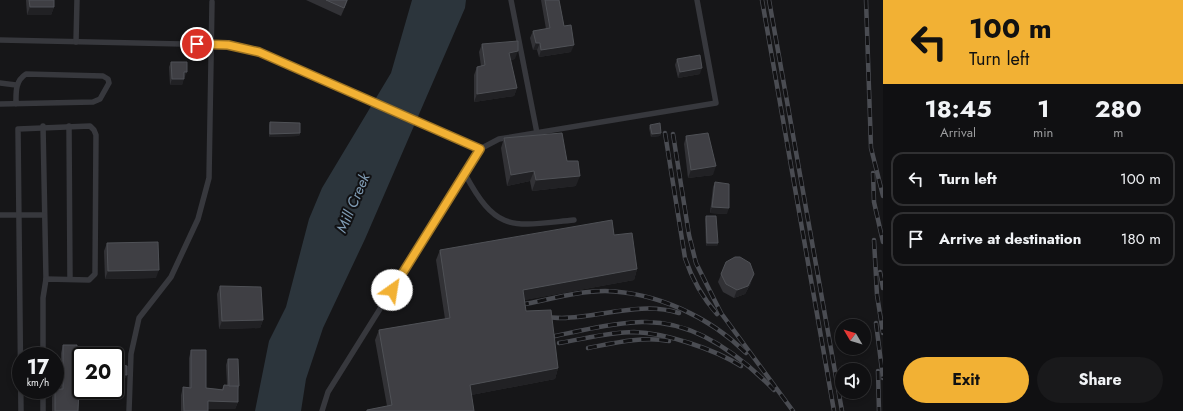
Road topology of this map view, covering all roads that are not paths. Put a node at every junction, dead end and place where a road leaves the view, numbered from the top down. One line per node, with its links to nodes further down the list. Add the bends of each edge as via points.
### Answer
1 (77, 0): 6 (lane)
2 (511, 0): 14 (lane)
3 (697, 0): 14 (lane, via 716,103)
4 (212, 2): 7 (lane)
5 (0, 40): 6 (lane)
6 (76, 42): 7 (lane)
7 (212, 44): 15 (lane, via 259,52); 27 (lane, via 209,178 198,219 171,277 139,318 130,354)
8 (0, 83): 9 (lane)
9 (16, 85): 11 (lane); 11 (lane, via 26,74 103,76 109,83 100,99 93,102)
10 (0, 104): 11 (lane)
11 (16, 104)
12 (43, 126): 13 (lane); 18 (lane); 19 (lane, via 18,129)
13 (69, 126): 22 (lane); 22 (lane, via 90,126 96,135 94,274 89,280)
14 (537, 133): 15 (lane, via 499,139)
15 (480, 149): 16 (lane)
16 (465, 174): 20 (lane, via 484,205 497,217 510,224 520,226); 28 (lane, via 328,392)
17 (0, 215): 19 (lane)
18 (44, 215): 19 (lane); 21 (lane)
19 (18, 216): 25 (lane)
20 (574, 220)
21 (46, 279): 22 (lane); 23 (lane, via 43,298)
22 (70, 279)
23 (43, 347)
24 (43, 399): 26 (lane)
25 (21, 411)
26 (43, 411)
27 (129, 411)
28 (322, 411)

